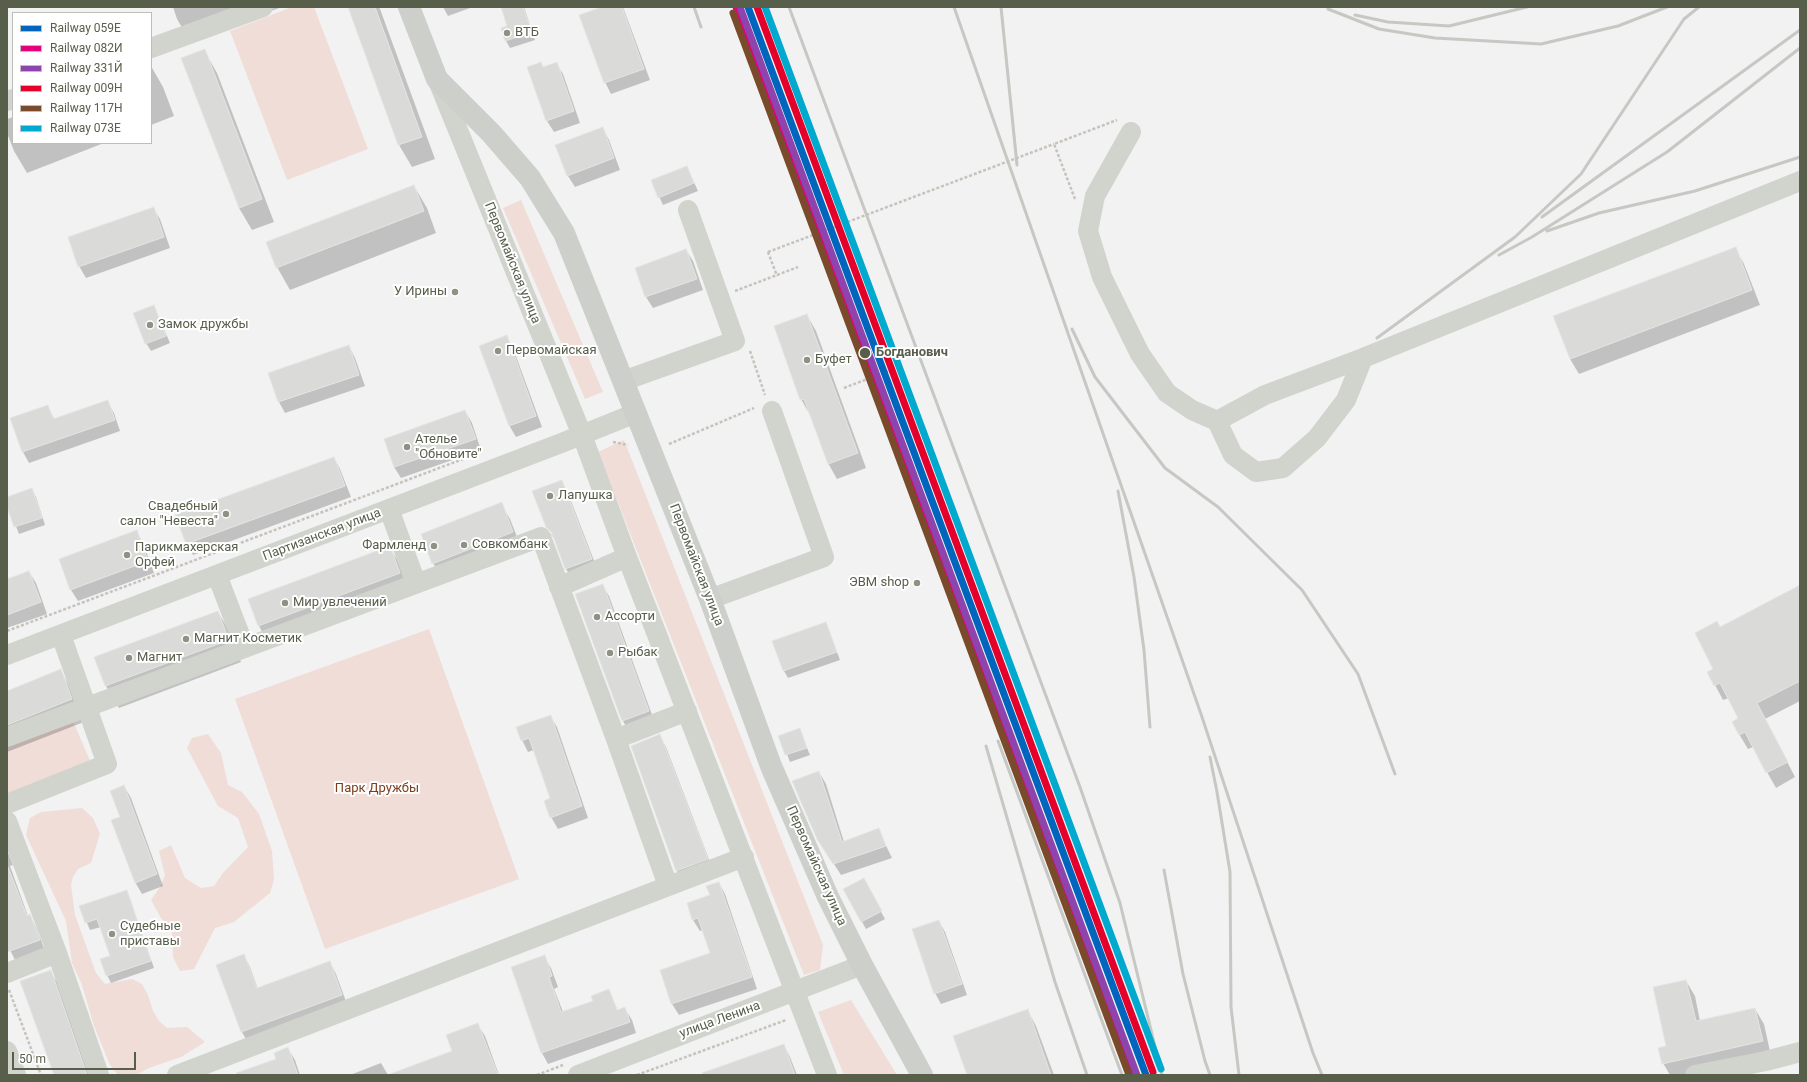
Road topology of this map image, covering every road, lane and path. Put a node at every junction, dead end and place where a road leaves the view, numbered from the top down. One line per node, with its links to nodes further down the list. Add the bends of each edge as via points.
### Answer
1 (263, 7): 3 (street)
2 (409, 7): 4 (main road, Первомайская улица)
3 (152, 48)
4 (437, 79): 18 (main road, Первомайская улица, via 491,133 530,178 564,233); 23 (street, Первомайская улица)
5 (1124, 126): 6 (path); 22 (street, via 1095,196 1088,231 1102,277 1140,354 1167,393 1192,410)
6 (1054, 144): 9 (path); 11 (path, bridge)
7 (824, 180): 11 (path)
8 (1800, 181): 16 (street)
9 (1076, 202)
10 (688, 210): 18 (street, via 735,341)
11 (840, 225): 13 (path, bridge, via 768,252)
12 (798, 268): 13 (path)
13 (777, 276): 14 (path)
14 (730, 293)
15 (747, 344): 20 (path)
16 (1363, 358): 22 (street, via 1265,395); 22 (street, via 1346,400 1318,438 1283,468 1256,472 1233,454)
17 (888, 371): 19 (path)
18 (624, 381): 21 (main road, Первомайская улица)
19 (844, 388)
20 (772, 411): 30 (street, via 824,557)
21 (636, 413): 23 (street, Партизанская улица); 30 (main road, Первомайская улица)
22 (1217, 421)
23 (582, 435): 25 (street, Партизанская улица); 26 (street, Первомайская улица)
24 (483, 452): 31 (path)
25 (389, 509): 27 (street, Партизанская улица); 28 (street)
26 (627, 557): 29 (street); 36 (street, Первомайская улица)
27 (217, 575): 32 (street, Партизанская улица); 33 (street)
28 (416, 583): 29 (street, via 541,537); 33 (street)
29 (559, 587): 38 (street)
30 (710, 599): 44 (main road, Первомайская улица, via 771,766 828,897)
31 (7, 631)
32 (61, 635): 34 (street, Партизанская улица); 35 (street)
33 (245, 648): 35 (street)
34 (7, 655)
35 (88, 707): 37 (street); 39 (street, via 108,764)
36 (687, 711): 38 (street); 41 (street, Первомайская улица)
37 (7, 737)
38 (616, 739): 42 (street)
39 (7, 804)
40 (7, 821): 43 (street)
41 (744, 857): 42 (street); 47 (street, Первомайская улица)
42 (668, 886): 54 (street)
43 (57, 953): 45 (street); 53 (street)
44 (862, 965): 47 (street, улица Ленина); 58 (main road, Первомайская улица)
45 (7, 973)
46 (7, 984): 52 (path)
47 (795, 992): 55 (street, улица Ленина); 57 (street, Первомайская улица)
48 (786, 1020): 56 (path)
49 (7, 1051): 51 (street)
50 (1800, 1052): 59 (street)
51 (16, 1075)
52 (41, 1075)
53 (99, 1075)
54 (177, 1075)
55 (578, 1075)
56 (636, 1075)
57 (827, 1075)
58 (922, 1075)
59 (1695, 1075)

